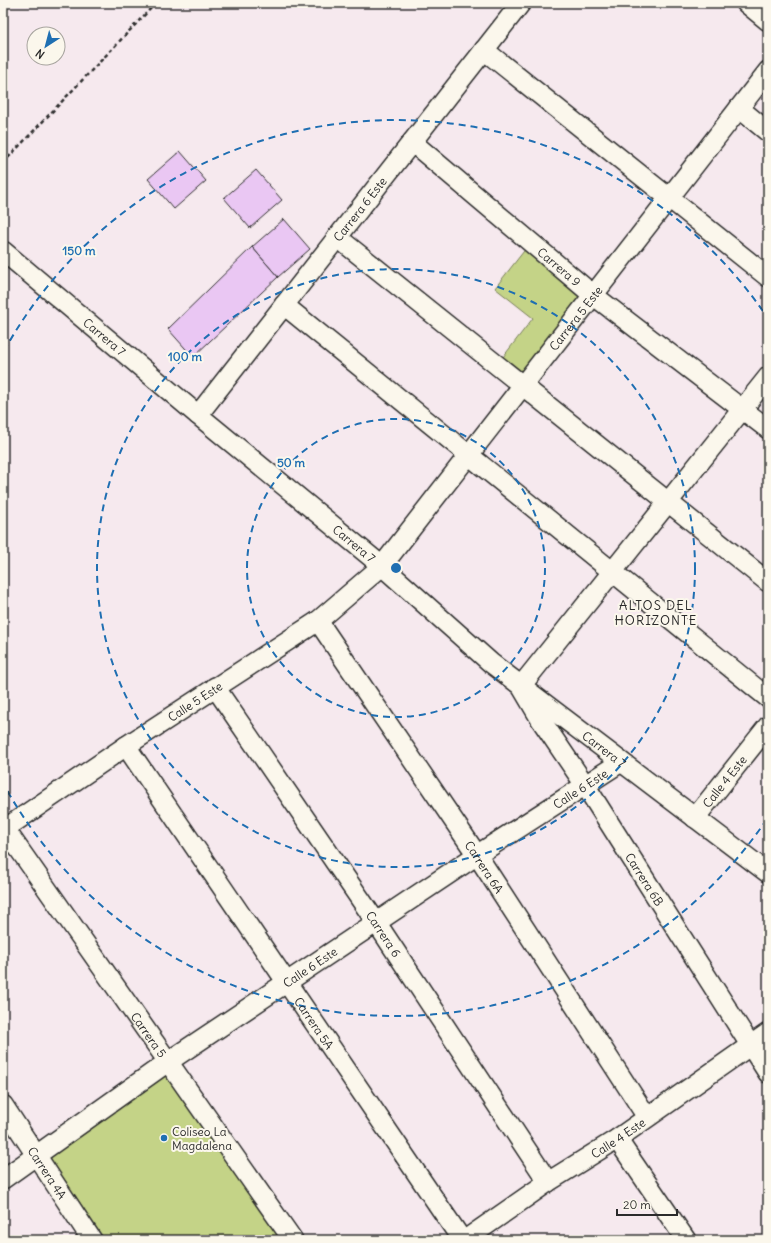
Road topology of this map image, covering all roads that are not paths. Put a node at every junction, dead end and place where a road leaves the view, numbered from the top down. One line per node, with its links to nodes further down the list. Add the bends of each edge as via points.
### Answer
1 (521, 3): 4 (street, Carrera 6 Este)
2 (746, 3): 3 (street)
3 (768, 20)
4 (484, 50): 8 (street, Carrera 6 Este); 9 (street)
5 (768, 71): 6 (street, Carrera 5 Este)
6 (739, 108): 7 (street); 9 (street, Carrera 5 Este)
7 (768, 132)
8 (412, 142): 10 (street, Carrera 6 Este); 13 (street, Carrera 9)
9 (669, 198): 12 (street); 13 (street, Carrera 5 Este)
10 (337, 237): 14 (street, Carrera 6 Este); 16 (street)
11 (3, 251): 18 (street, Carrera 7)
12 (768, 277)
13 (593, 295): 16 (street, Carrera 5 Este); 17 (street, Carrera 9)
14 (284, 305): 18 (street, Carrera 6 Este); 20 (street)
15 (768, 377): 17 (street)
16 (522, 386): 20 (street, Carrera 5 Este); 21 (street)
17 (742, 409): 19 (street, Carrera 9); 21 (street)
18 (198, 415): 22 (street, Carrera 7)
19 (768, 429)
20 (469, 454): 22 (street, Carrera 5 Este); 23 (street)
21 (668, 502): 23 (street); 24 (street)
22 (382, 566): 25 (street, Calle 5 Este); 26 (street, Carrera 7, via 491,663)
23 (613, 571): 26 (street); 28 (street)
24 (768, 582)
25 (318, 621): 27 (street, Calle 5 Este); 35 (street, Carrera 6A)
26 (521, 686): 31 (street, Carrera 7); 32 (street, Carrera 6B)
27 (215, 688): 30 (street, Calle 5 Este); 37 (street, Carrera 6)
28 (768, 698)
29 (768, 726): 33 (street, Calle 4 Este)
30 (126, 746): 34 (street, Calle 5 Este); 38 (street, Carrera 5A)
31 (621, 762): 32 (street, Calle 6 Este); 33 (street, Carrera 7)
32 (585, 786): 35 (street, Calle 6 Este); 40 (street, Carrera 6B)
33 (695, 818): 36 (street, Carrera 7)
34 (4, 829): 41 (street, Carrera 5)
35 (478, 855): 37 (street, Calle 6 Este); 44 (street, Carrera 6A)
36 (768, 873)
37 (376, 922): 38 (street, Calle 6 Este); 48 (street, Carrera 6)
38 (286, 983): 41 (street, Calle 6 Este); 52 (street, Carrera 5A)
39 (768, 1034): 40 (street, Calle 4 Este)
40 (750, 1046): 42 (street, Carrera 6B); 44 (street, Calle 4 Este)
41 (169, 1061): 46 (street, Calle 6 Este); 51 (street, Carrera 5)
42 (768, 1073)
43 (3, 1105): 46 (street, Carrera 4A)
44 (647, 1117): 45 (street, Calle 4 Este)
45 (617, 1139): 48 (street, Calle 4 Este); 54 (street)
46 (36, 1156): 47 (street, Calle 6 Este); 50 (street, Carrera 4A)
47 (3, 1179)
48 (548, 1182): 49 (street, Calle 4 Este)
49 (486, 1234): 53 (street, Calle 4 Este)
50 (92, 1240)
51 (293, 1240)
52 (462, 1240)
53 (465, 1240)
54 (686, 1240)

